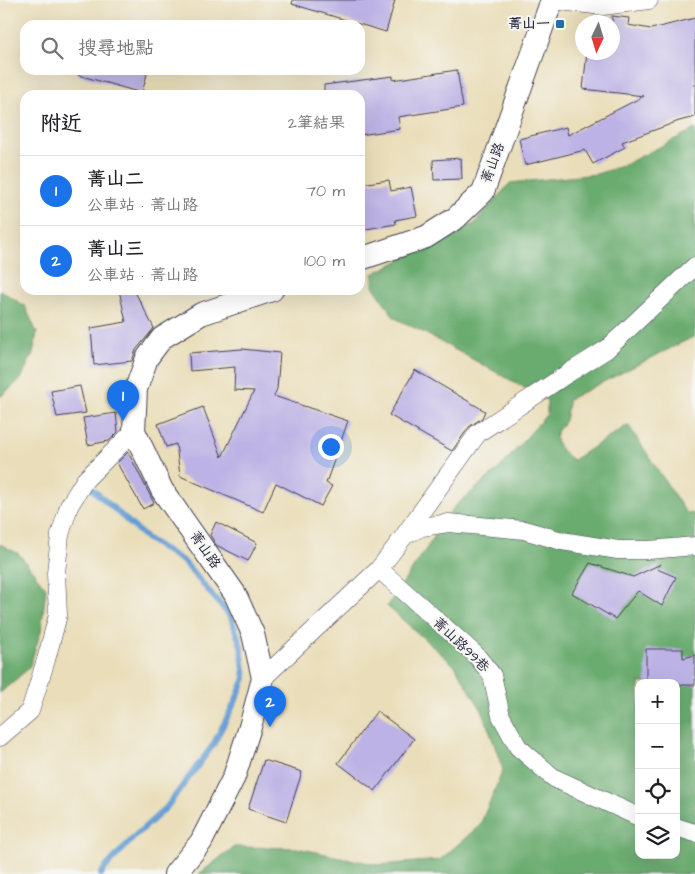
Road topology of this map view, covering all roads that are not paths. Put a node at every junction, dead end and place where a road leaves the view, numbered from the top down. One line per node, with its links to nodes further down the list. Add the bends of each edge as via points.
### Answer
1 (552, 0): 2 (street, via 603,6); 3 (street, 菁山路, via 483,192 456,218 426,237)
2 (649, 0)
3 (365, 257)
4 (695, 266): 7 (street, via 608,349 478,433)
5 (257, 295): 6 (street, 菁山路, via 201,314 162,338 147,358 136,389)
6 (134, 431): 10 (street, 菁山路, via 162,490 235,594 252,634); 11 (street, via 85,480 69,506 60,535 56,573 58,615 46,660 30,711)
7 (404, 535): 8 (street, via 422,527 449,523 524,530 562,541 618,550); 9 (street)
8 (695, 546)
9 (379, 569): 10 (street); 12 (street, 菁山路99巷, via 476,655 492,675 501,716 518,747 554,778)
10 (263, 678): 15 (street, 菁山路, via 234,777 201,842)
11 (0, 737)
12 (635, 815)
13 (680, 828): 14 (street)
14 (695, 833)
15 (175, 874)

